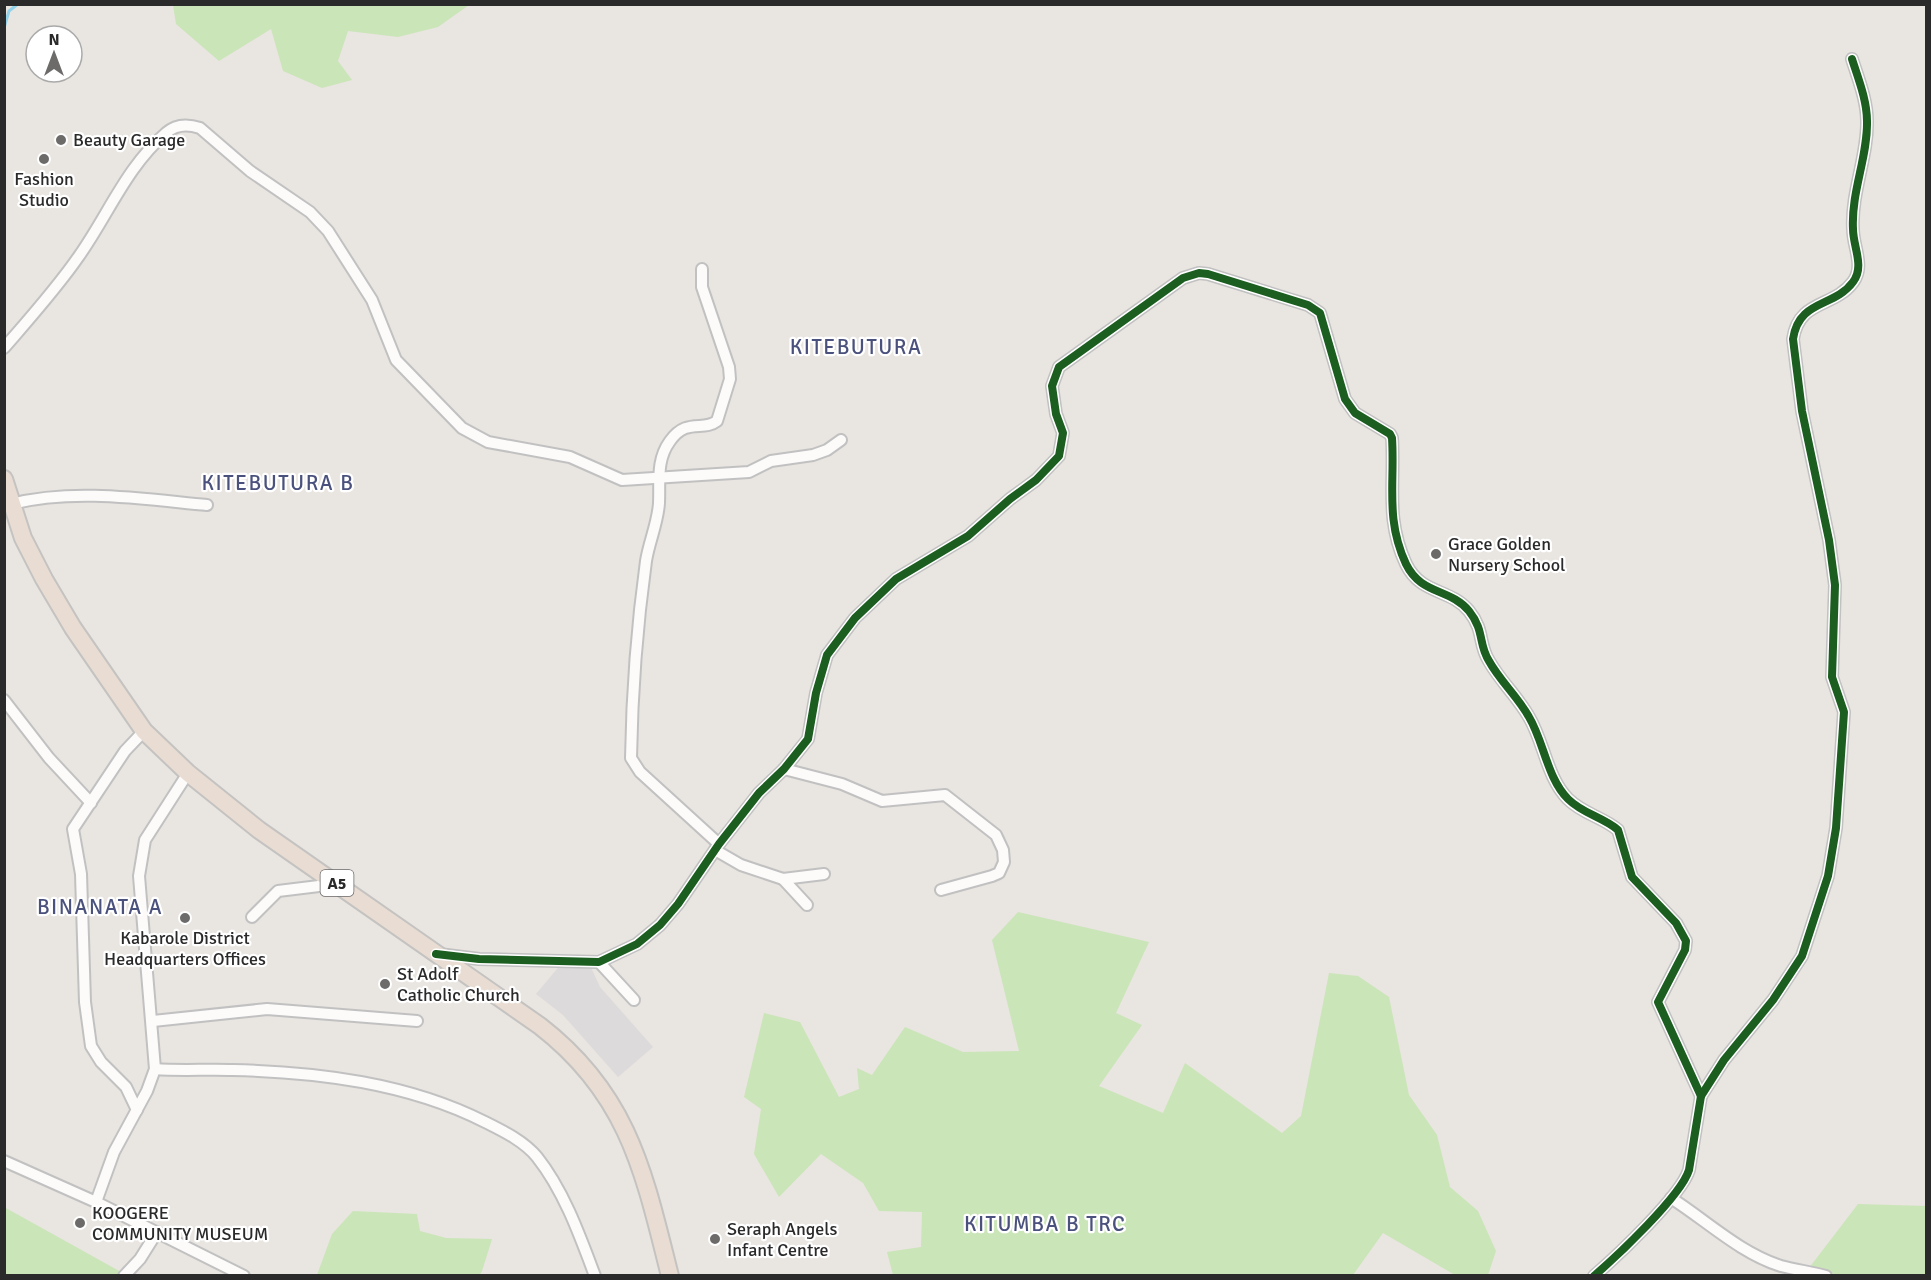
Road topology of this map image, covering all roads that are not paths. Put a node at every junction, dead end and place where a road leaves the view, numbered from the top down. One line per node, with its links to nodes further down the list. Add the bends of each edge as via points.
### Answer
1 (1852, 59): 27 (street, via 1867,120 1853,209 1859,267 1852,284 1809,309 1793,339 1802,411 1835,585 1832,677 1844,712 1836,828 1828,876 1802,956)
2 (702, 269): 5 (street, via 702,287 730,379 717,420 686,426 671,438)
3 (4, 348): 5 (street, via 80,255 133,169 172,128 191,125 310,212 328,231 372,300 396,360 462,428 488,442 570,457 622,480)
4 (841, 440): 5 (street, via 813,456 771,461 750,472)
5 (658, 478): 14 (street, via 659,504 641,599 631,758 640,772)
6 (4, 479): 7 (highway, A5)
7 (11, 504): 8 (street, via 83,496); 10 (highway, A5, via 24,538 61,608)
8 (207, 505)
9 (4, 700): 13 (street, via 49,758)
10 (144, 731): 12 (highway, A5); 13 (street, via 125,751)
11 (784, 769): 14 (street, via 759,793); 18 (street, via 842,784 882,801 934,795 952,798 996,835 1004,862 999,873); 27 (street, via 808,739 826,655 855,618 887,585 968,536 1059,456 1063,433 1052,386 1059,367 1068,358 1192,274 1208,273 1308,305 1320,313 1345,399 1355,413 1392,438 1392,516 1397,541 1413,578 1450,596 1474,617 1480,625 1485,654 1530,717 1566,797 1618,830 1632,877 1682,930 1685,950 1659,1002)
12 (188, 773): 16 (highway, A5, via 259,830); 24 (street, via 151,829 142,852 141,910)
13 (91, 803): 28 (street, via 73,828 81,874 85,1002 91,1046 126,1087)
14 (717, 847): 17 (street, via 741,865); 22 (street, via 660,925 637,944)
15 (824, 874): 17 (street)
16 (329, 878): 20 (street, via 319,886 278,891); 21 (highway, A5)
17 (783, 879): 19 (street)
18 (941, 890)
19 (807, 904)
20 (252, 917)
21 (436, 954): 22 (street); 36 (highway, A5, via 558,1040 602,1089 625,1126 641,1165)
22 (599, 962): 23 (street)
23 (634, 1000)
24 (153, 1021): 25 (street, via 267,1009); 26 (street)
25 (417, 1021)
26 (155, 1069): 28 (street); 35 (street, via 234,1070 341,1079 406,1091 457,1108 516,1139 538,1157 562,1197)
27 (1701, 1096): 30 (street, via 1686,1182)
28 (137, 1110): 31 (street, via 114,1152)
29 (4, 1161): 31 (street)
30 (1671, 1198): 37 (street); 38 (street, via 1761,1257 1781,1266)
31 (96, 1202): 32 (street)
32 (158, 1232): 33 (street); 34 (street)
33 (124, 1275)
34 (244, 1275)
35 (595, 1275)
36 (670, 1275)
37 (1594, 1275)
38 (1826, 1275)

